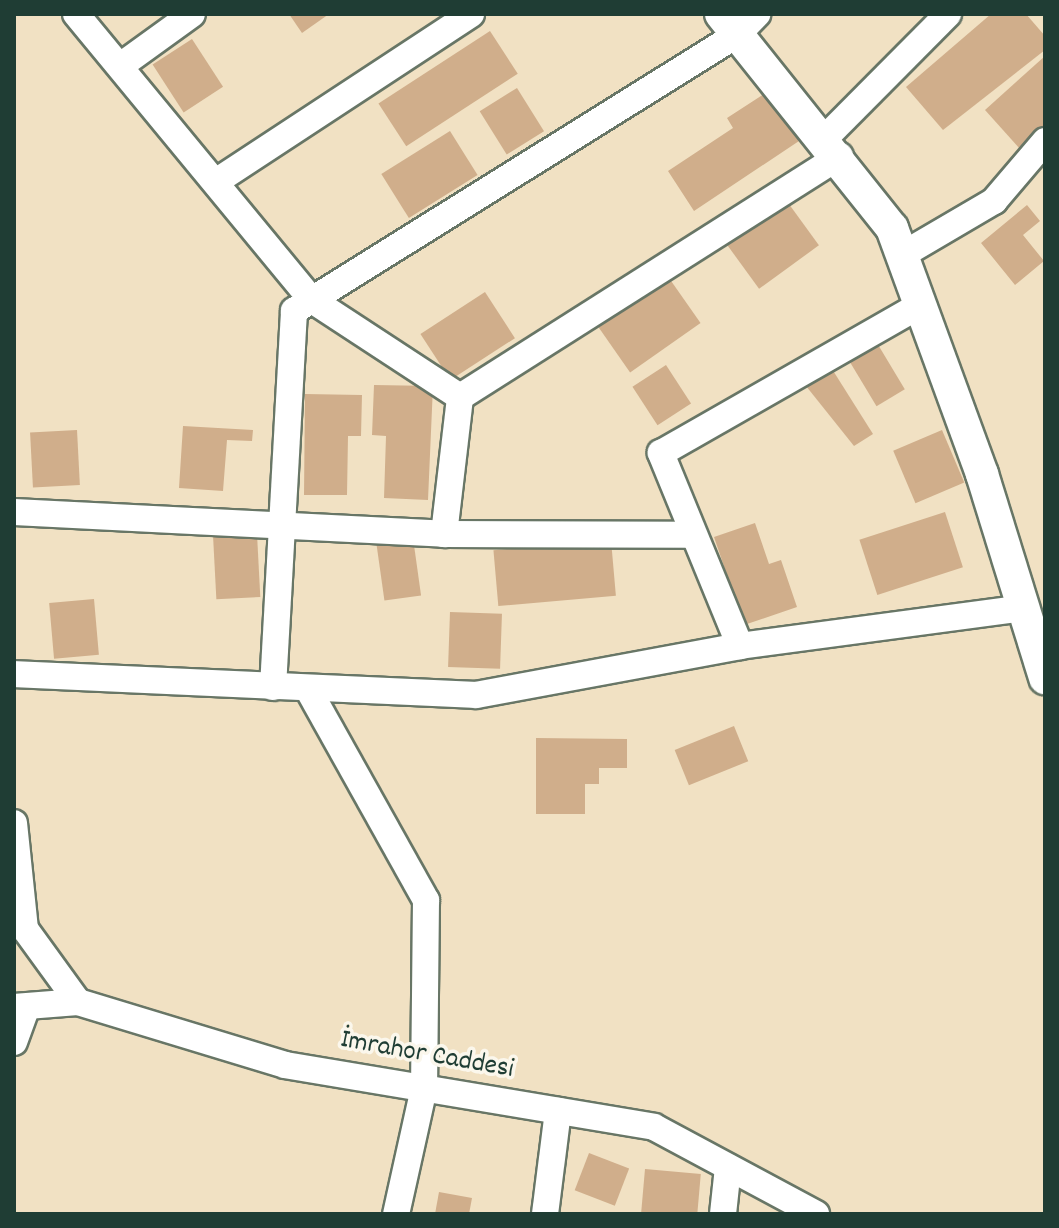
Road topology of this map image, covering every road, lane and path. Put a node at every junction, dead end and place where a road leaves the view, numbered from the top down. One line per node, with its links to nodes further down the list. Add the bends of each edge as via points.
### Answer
1 (76, 14): 6 (street)
2 (192, 14): 6 (street)
3 (471, 14): 9 (street)
4 (948, 14): 8 (street)
5 (739, 21): 8 (street); 11 (street)
6 (123, 64): 9 (street)
7 (1045, 141): 10 (street, via 994,201)
8 (833, 146): 10 (street, via 892,228); 13 (street)
9 (217, 181): 11 (street)
10 (902, 255): 12 (street)
11 (312, 300): 13 (street); 15 (street, via 294,311)
12 (920, 305): 17 (street, via 661,453); 18 (street)
13 (460, 397): 16 (street)
14 (14, 512): 15 (street)
15 (280, 521): 16 (street); 22 (street)
16 (444, 534): 17 (street)
17 (692, 535): 19 (street)
18 (1023, 608): 19 (street); 21 (street)
19 (740, 646): 23 (street, via 476,695)
20 (14, 674): 22 (street)
21 (1045, 678)
22 (273, 687): 23 (street)
23 (308, 689): 28 (street, via 426,900)
24 (14, 823): 25 (street, via 25,929)
25 (78, 1002): 26 (street, İmrahor Caddesi); 28 (street, İmrahor Caddesi, via 285,1065)
26 (20, 1008): 27 (street)
27 (14, 1042)
28 (424, 1088): 29 (street, İmrahor Caddesi); 31 (street)
29 (558, 1111): 30 (street, İmrahor Caddesi, via 654,1127); 32 (street)
30 (728, 1167): 33 (street); 34 (street, İmrahor Caddesi)
31 (396, 1214)
32 (545, 1214)
33 (723, 1214)
34 (816, 1214)

